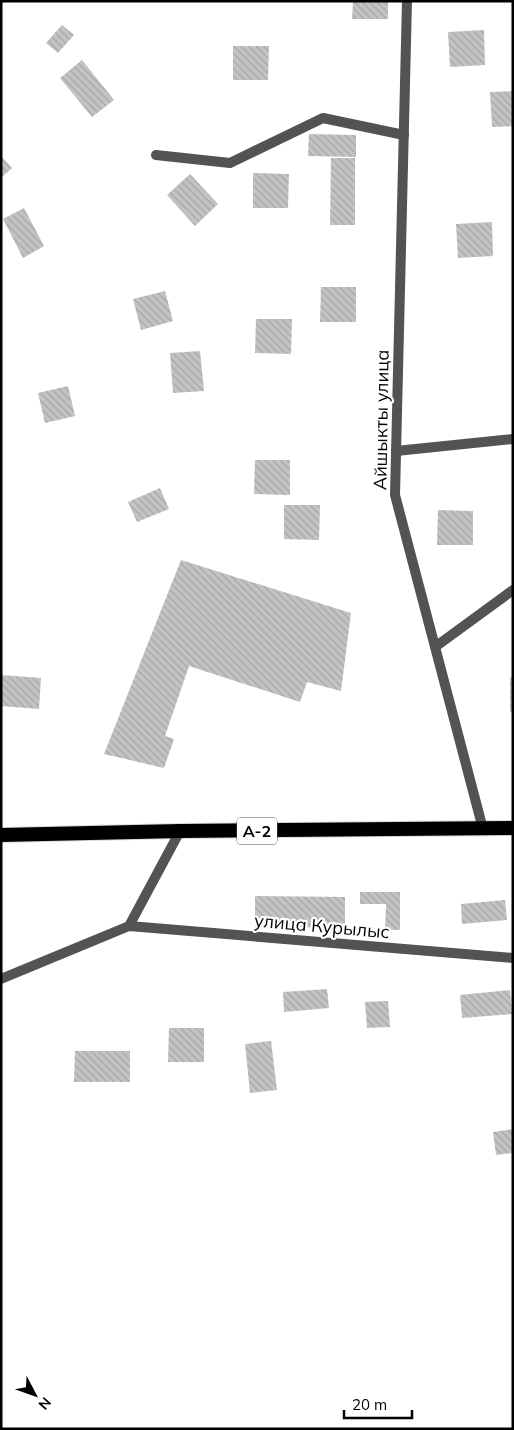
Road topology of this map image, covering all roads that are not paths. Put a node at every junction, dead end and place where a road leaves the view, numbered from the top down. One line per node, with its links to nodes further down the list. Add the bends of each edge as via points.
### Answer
1 (407, 1): 2 (street, Айшыкты улица)
2 (404, 134): 3 (street, via 323,118 230,163); 5 (street, Айшыкты улица)
3 (156, 155)
4 (513, 439): 5 (street)
5 (396, 451): 7 (street, Айшыкты улица, via 395,495)
6 (513, 590): 7 (street)
7 (435, 646): 9 (street, Айшыкты улица)
8 (513, 828): 9 (highway, A-2)
9 (483, 829): 10 (highway, A-2)
10 (180, 832): 11 (highway, A-2); 12 (street)
11 (1, 835)
12 (129, 926): 13 (street, улица Курылыс); 14 (street)
13 (513, 958)
14 (1, 979)

